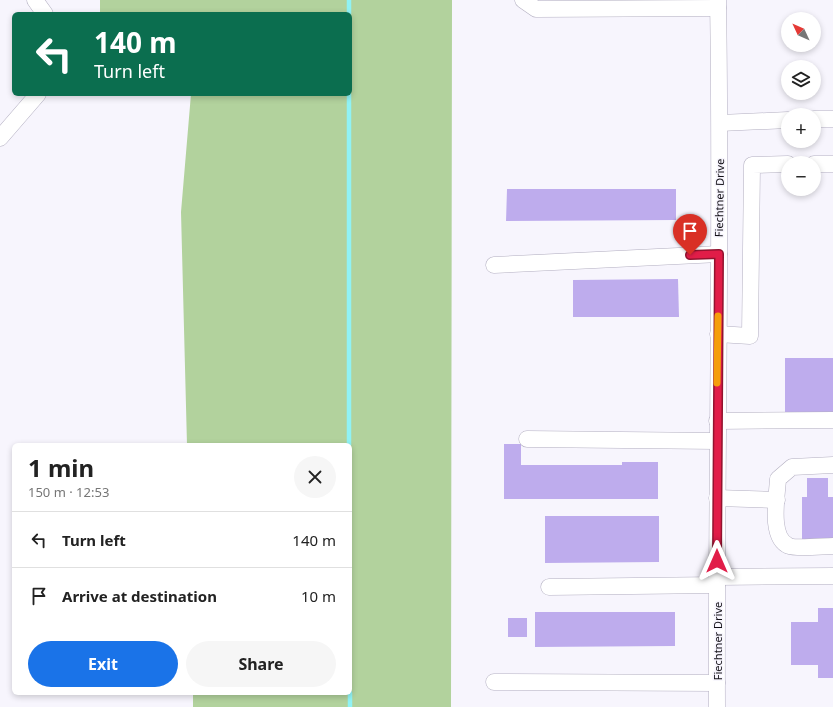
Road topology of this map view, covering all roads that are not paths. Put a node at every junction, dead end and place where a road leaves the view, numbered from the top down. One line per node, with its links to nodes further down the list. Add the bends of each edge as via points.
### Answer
1 (35, 0): 4 (street)
2 (523, 0): 3 (street, via 536,9)
3 (718, 4): 9 (street, Fiechtner Drive)
4 (44, 12)
5 (36, 96): 10 (street)
6 (821, 119): 7 (street)
7 (833, 119)
8 (781, 120): 9 (street)
9 (720, 123): 14 (street, Fiechtner Drive)
10 (0, 138)
11 (781, 164): 16 (street, via 752,165 750,336)
12 (821, 164): 13 (street)
13 (833, 164)
14 (719, 254): 15 (street); 16 (street, Fiechtner Drive)
15 (494, 265)
16 (718, 334): 18 (street, Fiechtner Drive)
17 (833, 420): 18 (street)
18 (717, 421): 20 (street, Fiechtner Drive)
19 (527, 439): 20 (street)
20 (717, 441): 22 (street, Fiechtner Drive)
21 (833, 465): 23 (street, via 792,467 778,479)
22 (717, 498): 23 (street); 26 (street, Fiechtner Drive)
23 (777, 500): 24 (street, via 776,530 779,538 790,546)
24 (833, 546)
25 (833, 576): 26 (street)
26 (717, 581): 27 (street); 29 (street, Fiechtner Drive)
27 (549, 587)
28 (494, 682): 29 (street)
29 (717, 682): 30 (street, Fiechtner Drive)
30 (717, 707)

